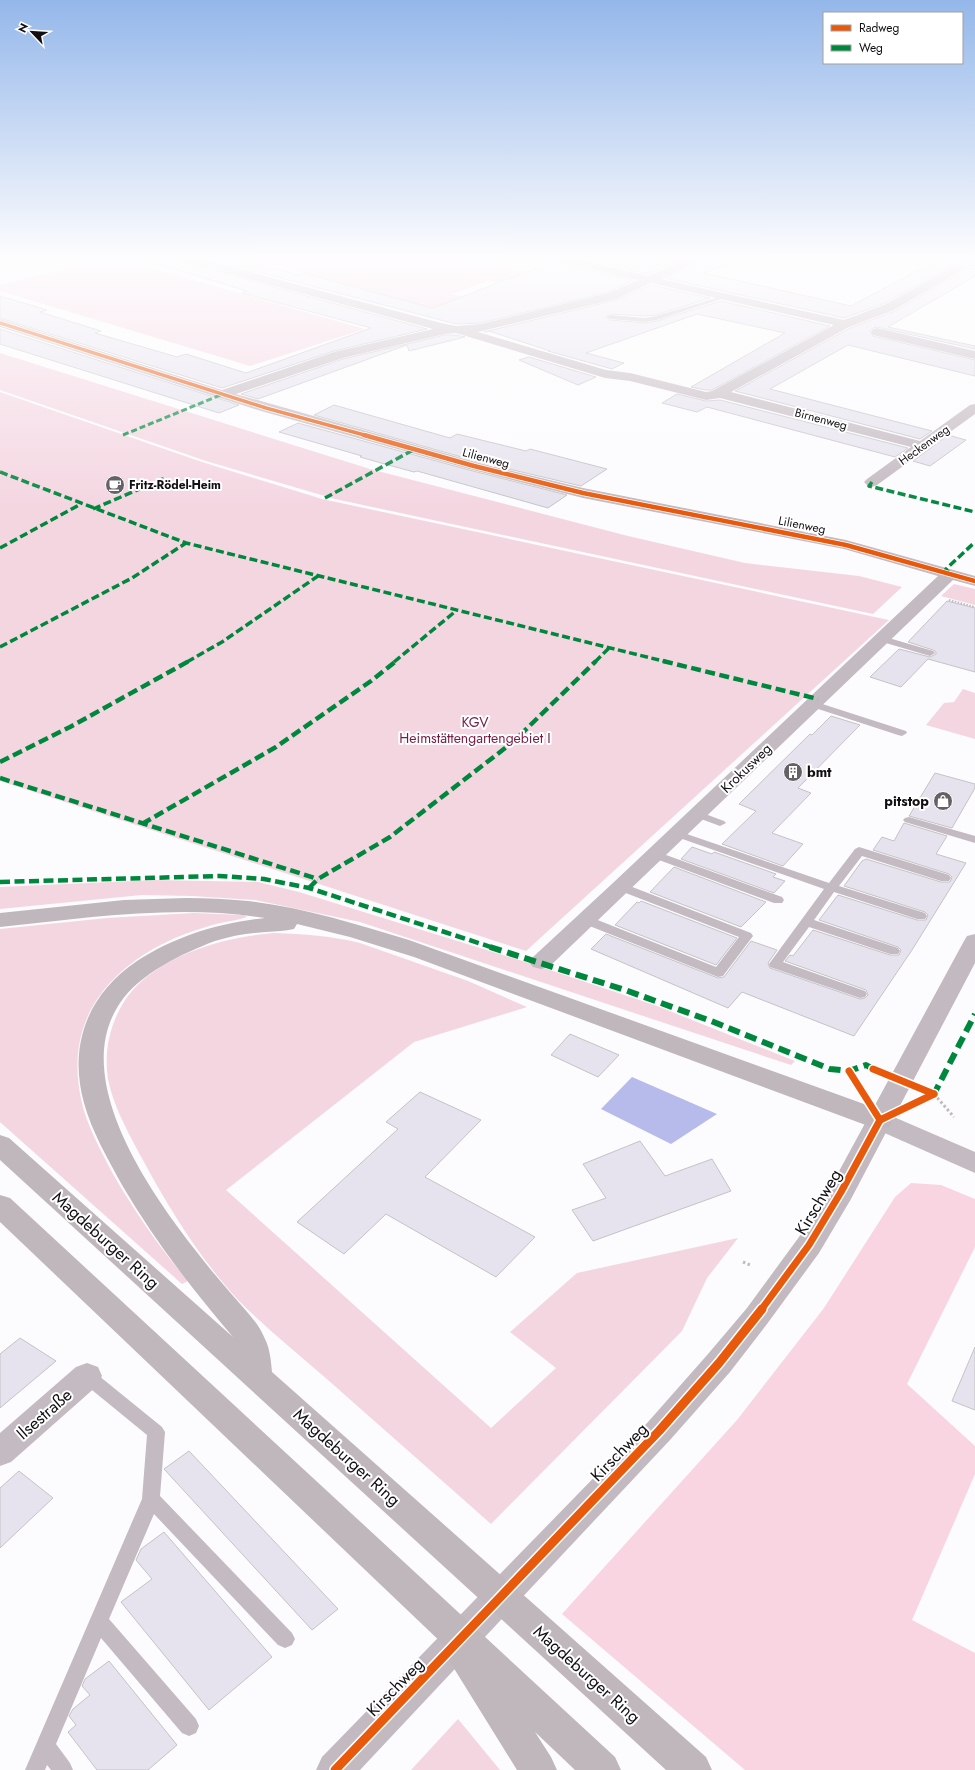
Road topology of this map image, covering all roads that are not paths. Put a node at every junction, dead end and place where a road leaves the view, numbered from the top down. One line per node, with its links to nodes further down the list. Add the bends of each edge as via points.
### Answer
1 (55, 341): 8 (street, Lilienweg)
2 (401, 341): 8 (street, via 326,359)
3 (495, 341): 7 (street, via 609,375 640,379 703,396)
4 (815, 341): 7 (street)
5 (914, 341): 6 (street)
6 (975, 355)
7 (719, 393): 10 (street, Birnenweg)
8 (223, 394): 12 (street, Lilienweg, via 413,450 546,484 838,544)
9 (975, 408): 10 (street, Heckenweg)
10 (923, 446): 11 (street, Heckenweg)
11 (872, 482)
12 (950, 574): 13 (street, Lilienweg); 14 (street, Krokusweg)
13 (975, 581)
14 (882, 638): 15 (lane); 16 (street, Krokusweg)
15 (930, 653)
16 (813, 704): 17 (lane); 18 (street, Krokusweg, via 737,780)
17 (902, 733)
18 (697, 814): 20 (lane); 21 (street, Krokusweg)
19 (909, 820): 22 (lane)
20 (720, 823)
21 (678, 834): 23 (street, Krokusweg); 26 (lane)
22 (975, 840)
23 (655, 855): 25 (street, Krokusweg); 27 (lane)
24 (944, 878): 26 (lane, via 859,851)
25 (622, 887): 30 (street, Krokusweg); 30 (lane, via 747,936 718,973)
26 (833, 887): 28 (lane); 31 (lane)
27 (778, 900)
28 (921, 916)
29 (0, 920): 32 (highway, via 136,907 206,906 272,912)
30 (586, 920): 35 (street, Krokusweg)
31 (807, 922): 34 (lane); 36 (lane, via 775,964)
32 (349, 929): 37 (highway, via 502,980); 42 (highway, via 303,925 255,925 228,930 191,942 154,960 124,983 107,1003 93,1036 91,1059 95,1097 114,1145 138,1188 181,1253 250,1336)
33 (975, 941): 37 (main road, Kirschweg)
34 (894, 952)
35 (541, 962)
36 (860, 994)
37 (880, 1120): 39 (street); 52 (main road, Kirschweg, via 808,1245 757,1316 719,1363 659,1431)
38 (0, 1145): 42 (highway, Magdeburger Ring)
39 (975, 1162)
40 (0, 1205): 46 (highway)
41 (87, 1376): 43 (street, Ilsestraße); 44 (lane, via 156,1432)
42 (258, 1376): 55 (highway, Magdeburger Ring)
43 (0, 1452)
44 (151, 1499): 45 (lane); 47 (lane)
45 (99, 1622): 48 (lane); 49 (lane)
46 (445, 1623): 53 (highway); 54 (highway)
47 (285, 1639)
48 (189, 1726)
49 (45, 1746): 50 (lane); 51 (lane)
50 (35, 1770)
51 (63, 1770)
52 (334, 1770)
53 (538, 1770)
54 (602, 1770)
55 (694, 1770)

